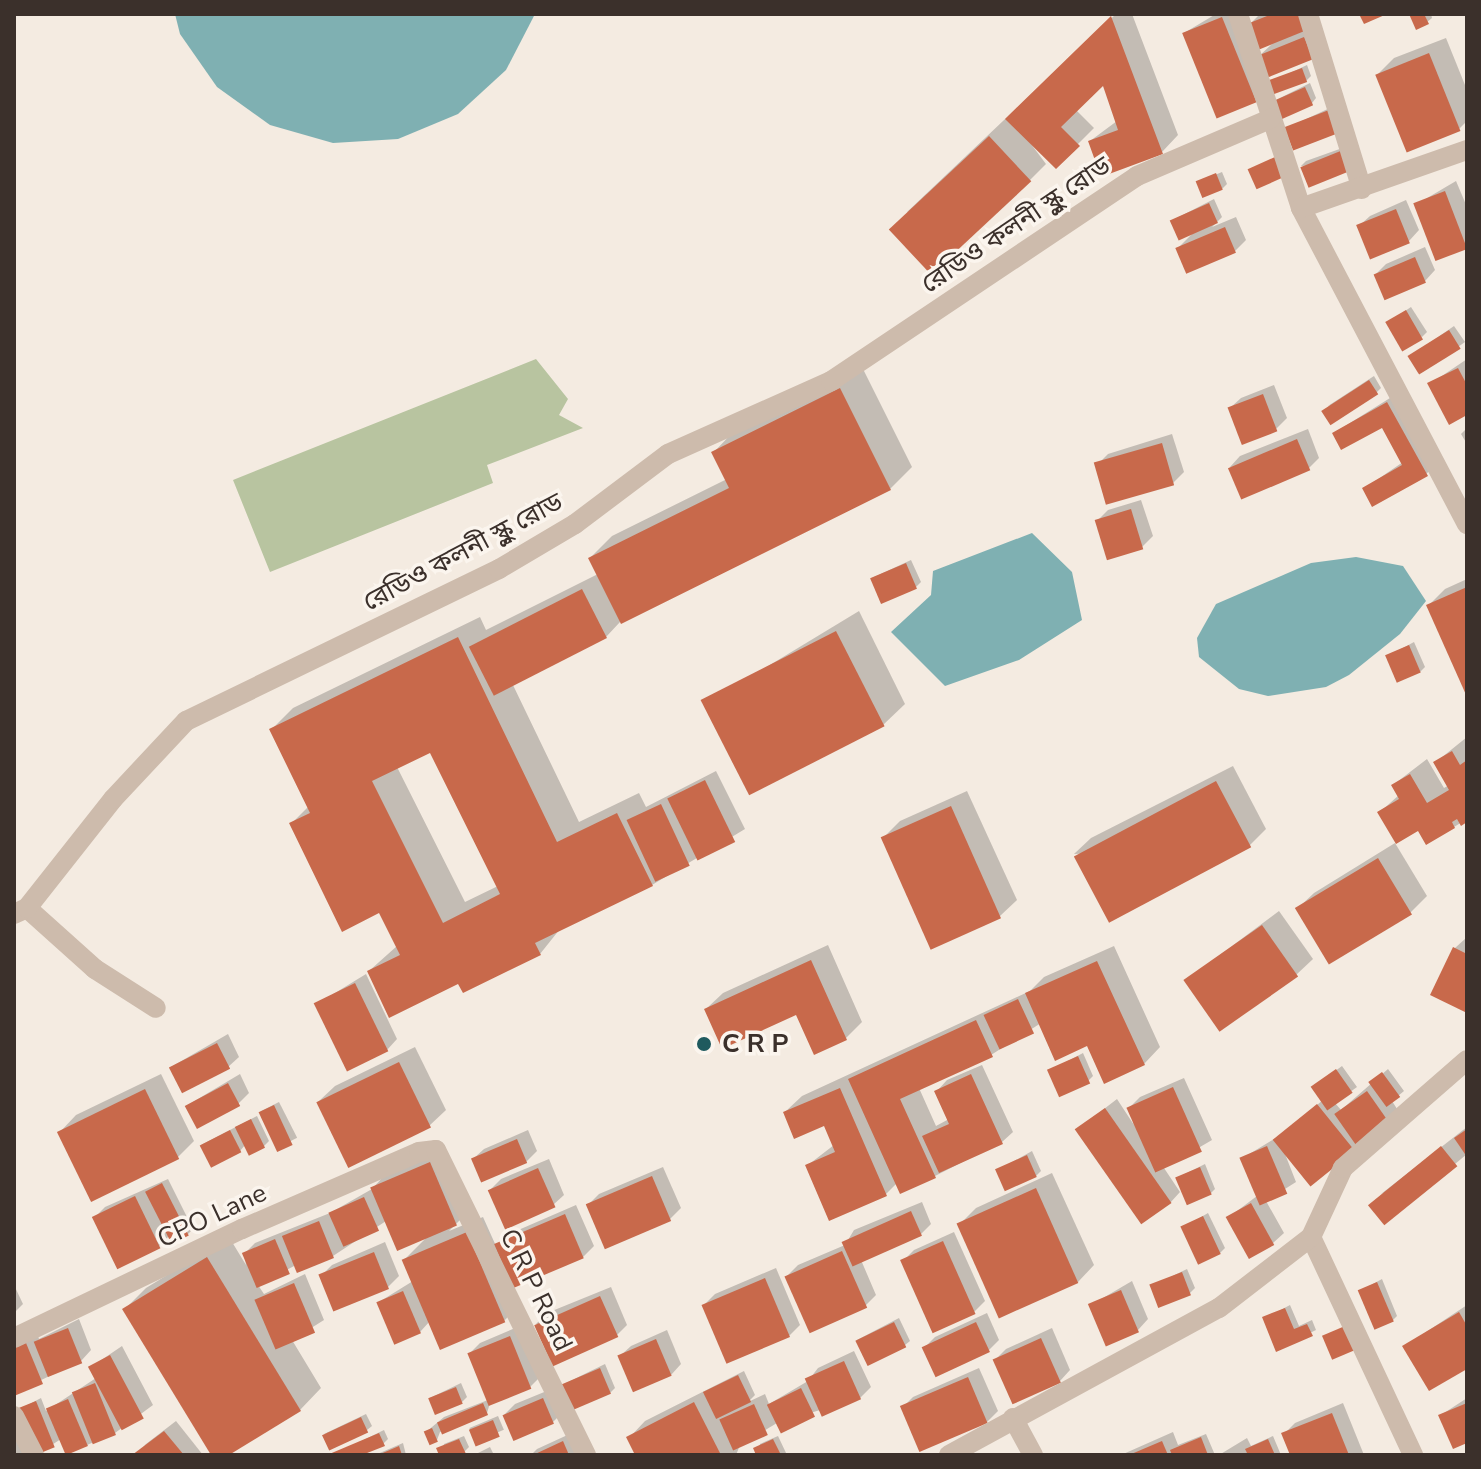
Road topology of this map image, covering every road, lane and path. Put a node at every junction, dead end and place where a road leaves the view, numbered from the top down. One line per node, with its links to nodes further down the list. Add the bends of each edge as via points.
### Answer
1 (1238, 14): 3 (street)
2 (1308, 14): 5 (street)
3 (1270, 119): 6 (street); 8 (street, রেডিও কলনী স্কুল রোড, via 1137,176 831,381 668,454 575,524 499,569 186,721)
4 (1467, 150): 5 (street)
5 (1362, 189): 6 (street)
6 (1301, 208): 7 (street)
7 (1467, 524)
8 (21, 911): 9 (street)
9 (156, 1008)
10 (1467, 1060): 12 (street, via 1343,1168)
11 (436, 1150): 13 (street, CPO Lane, via 419,1152 242,1229); 17 (street, C R P Road)
12 (1311, 1237): 15 (street, via 1219,1308); 20 (street)
13 (14, 1338)
14 (14, 1416): 16 (street)
15 (1013, 1418): 18 (street); 19 (street)
16 (34, 1455)
17 (586, 1455)
18 (949, 1455)
19 (1033, 1455)
20 (1413, 1455)

